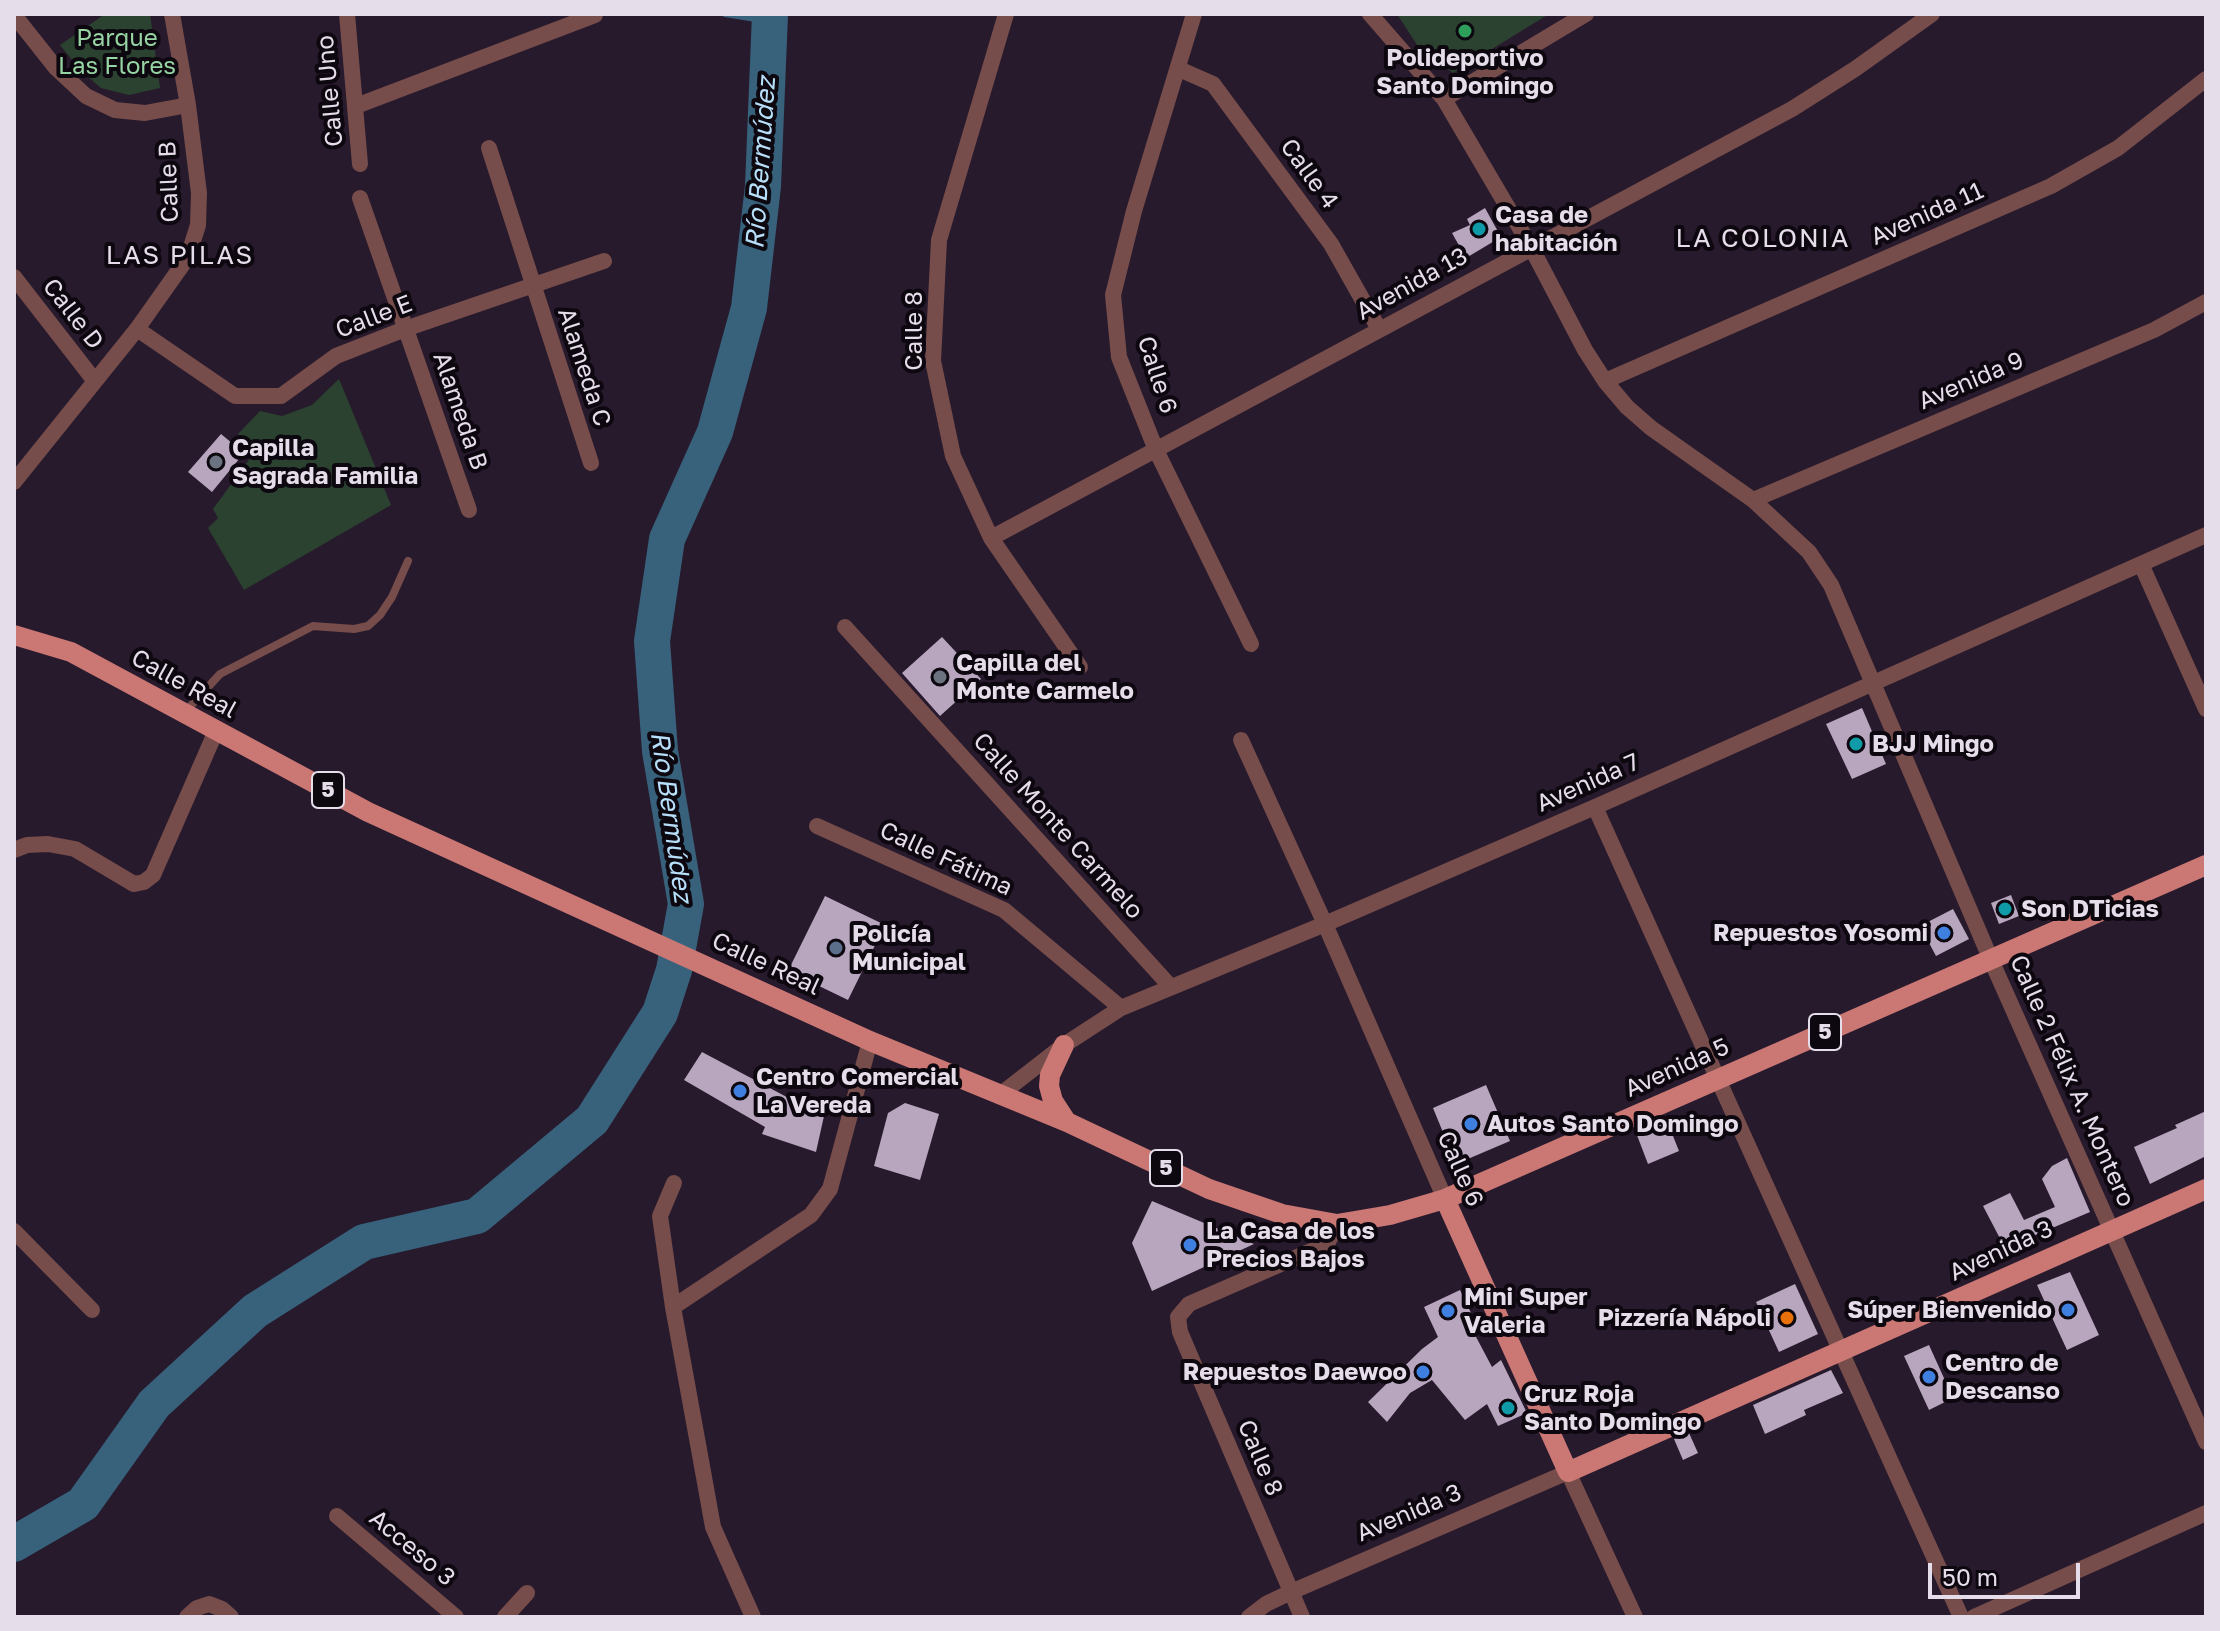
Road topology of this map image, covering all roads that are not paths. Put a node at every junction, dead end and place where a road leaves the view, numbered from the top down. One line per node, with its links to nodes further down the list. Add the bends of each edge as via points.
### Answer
1 (172, 14): 13 (street, Calle B)
2 (347, 14): 14 (street, Calle Uno)
3 (1006, 14): 34 (street, Calle 8, via 939,240 933,361 953,456)
4 (1194, 14): 10 (street, Calle 6)
5 (1370, 14): 12 (street, Calle 2 Félix A. Montero)
6 (1586, 14): 12 (street)
7 (1932, 14): 18 (street, Avenida 13, via 1792,109)
8 (14, 15): 13 (street, via 86,96 115,110 145,113)
9 (595, 15): 14 (street)
10 (1179, 69): 25 (street, Calle 4, via 1213,84 1331,244); 28 (street, Calle 6, via 1113,295 1119,357)
11 (2206, 79): 27 (street, Avenida 11, via 2118,148 2051,186)
12 (1444, 99): 18 (street, Calle 2 Félix A. Montero)
13 (188, 105): 23 (street, Calle B, via 198,225 188,257)
14 (356, 106): 16 (street, Calle Uno)
15 (489, 148): 21 (street, Alameda C)
16 (360, 164)
17 (360, 198): 24 (street, Alameda B)
18 (1531, 247): 25 (street, Avenida 13); 27 (street, Calle 2 Félix A. Montero)
19 (604, 261): 21 (street, Calle E)
20 (14, 277): 26 (street, Calle D)
21 (532, 286): 24 (street, Calle E); 29 (street, Alameda C)
22 (2206, 302): 31 (street, Avenida 9, via 2154,330)
23 (137, 329): 24 (street, Calle E, via 235,396 260,398 281,396 336,356); 26 (street, Calle B)
24 (405, 329): 32 (street, Alameda B)
25 (1379, 329): 28 (street, Avenida 13)
26 (94, 380): 30 (street, Calle B)
27 (1605, 381): 31 (street, Calle 2 Félix A. Montero, via 1651,428)
28 (1156, 450): 34 (street, Avenida 13); 39 (street, Calle 6)
29 (591, 463)
30 (14, 482)
31 (1753, 500): 41 (street, Calle 2 Félix A. Montero, via 1809,552 1831,585)
32 (469, 510)
33 (2206, 535): 36 (street, Avenida 7)
34 (991, 538): 40 (street, Calle 8)
35 (408, 561): 43 (lane, via 392,597 368,626 313,626 220,674)
36 (2141, 564): 41 (street, Avenida 7); 42 (street)
37 (845, 627): 52 (street, Calle Monte Carmelo)
38 (14, 635): 43 (main road, Calle Real / 5, via 71,652)
39 (1251, 644)
40 (1080, 667)
41 (1871, 684): 46 (street, Avenida 7); 51 (street, Calle 2 Félix A. Montero)
42 (2206, 709)
43 (184, 713): 44 (main road, Calle Real / 5)
44 (216, 731): 48 (street, via 153,875 144,882 134,884 75,849 48,844); 54 (main road, Calle Real / 5, via 368,812)
45 (1241, 740): 50 (street, Calle 6)
46 (1595, 807): 50 (street, Avenida 7); 56 (street)
47 (817, 826): 53 (street, Calle Fátima, via 1004,910)
48 (14, 850)
49 (2206, 865): 51 (main road, Avenida 5 / 5)
50 (1325, 924): 52 (street, Avenida 7); 61 (street, Calle 6)
51 (1991, 960): 56 (main road, Avenida 5 / 5); 63 (street, Calle 2 Félix A. Montero)
52 (1170, 986): 53 (street, Avenida 7)
53 (1121, 1008): 55 (street, Avenida 7)
54 (870, 1041): 57 (main road, Calle Real / 5); 65 (street, via 830,1189 811,1215)
55 (1064, 1045): 57 (street, Avenida 7); 58 (main road, via 1049,1086)
56 (1718, 1078): 61 (main road, Avenida 5 / 5); 67 (street)
57 (1001, 1094): 58 (main road, Calle Real / 5)
58 (1067, 1122): 62 (main road, Calle Real / 5, via 1209,1189 1282,1214)
59 (674, 1183): 65 (street, via 660,1216)
60 (2206, 1189): 63 (main road, Avenida 3)
61 (1445, 1199): 62 (main road, Avenida 5 / 5); 69 (main road, Calle 6)
62 (1337, 1224): 72 (street, Calle 8, via 1327,1244 1189,1304 1178,1317)
63 (2112, 1230): 67 (main road, Avenida 3); 68 (street, Calle 2 Félix A. Montero)
64 (14, 1231): 66 (street)
65 (673, 1307): 78 (street, via 713,1527)
66 (92, 1310)
67 (1840, 1353): 69 (main road, Avenida 3); 82 (street)
68 (2206, 1442)
69 (1568, 1472): 72 (street, Avenida 3); 81 (street, Calle 6)
70 (2206, 1513): 83 (street)
71 (337, 1516): 76 (street, Acceso 3)
72 (1291, 1592): 79 (street, Avenida 3); 80 (street, Calle 8)
73 (527, 1593): 77 (street)
74 (187, 1617): 75 (street, via 209,1604)
75 (231, 1617)
76 (456, 1617)
77 (505, 1617)
78 (753, 1617)
79 (1249, 1617)
80 (1302, 1617)
81 (1635, 1617)
82 (1961, 1617)
83 (1974, 1617)

